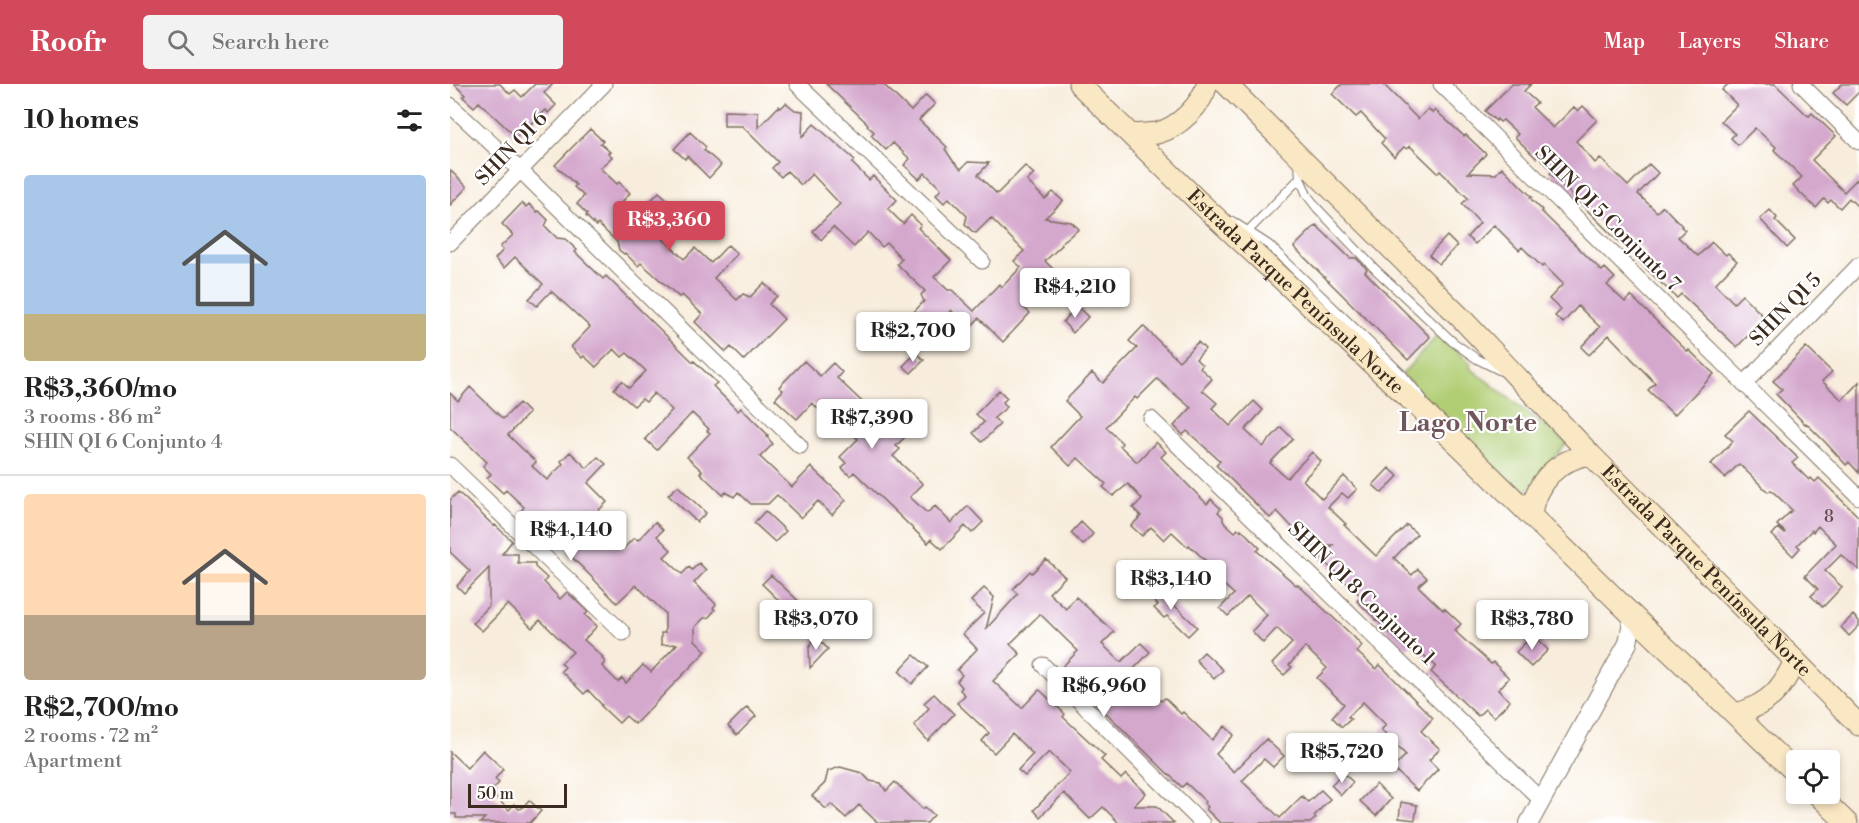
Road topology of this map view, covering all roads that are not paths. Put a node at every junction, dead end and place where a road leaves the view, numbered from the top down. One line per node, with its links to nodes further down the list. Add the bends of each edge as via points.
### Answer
1 (603, 84): 12 (street, SHIN QI 6)
2 (797, 84): 17 (street)
3 (1079, 84): 9 (main road, Estrada Parque Península Norte)
4 (1207, 84): 9 (main road, via 1195,106 1179,122 1157,133)
5 (1226, 84): 11 (main road, Estrada Parque Península Norte)
6 (1441, 84): 20 (street, SHIN QI 5 Conjunto 7)
7 (1801, 84): 10 (street)
8 (450, 105): 12 (street)
9 (1133, 135): 14 (main road, Estrada Parque Península Norte)
10 (1859, 142)
11 (1300, 157): 13 (lane); 19 (main road, Estrada Parque Península Norte)
12 (520, 171): 16 (street, SHIN QI 6); 23 (street)
13 (1300, 178): 15 (lane); 19 (lane, via 1317,208 1438,330 1477,359)
14 (1197, 200): 15 (lane); 22 (main road, Estrada Parque Península Norte)
15 (1248, 231): 22 (lane, via 1269,245 1402,374)
16 (450, 243)
17 (982, 261)
18 (1859, 265): 20 (street, SHIN QI 5)
19 (1521, 380): 24 (main road, Estrada Parque Península Norte)
20 (1744, 384): 26 (street, SHIN QI 5 Conjunto 7)
21 (1151, 419): 37 (street, SHIN QI 8 Conjunto 1)
22 (1459, 445): 27 (main road, Estrada Parque Península Norte)
23 (800, 446)
24 (1590, 454): 27 (main road, via 1574,457 1553,471 1535,495); 32 (main road, Estrada Parque Península Norte)
25 (450, 465): 29 (street)
26 (1859, 497)
27 (1531, 514): 28 (main road, Estrada Parque Península Norte)
28 (1633, 616): 30 (main road, Estrada Parque Península Norte); 31 (street)
29 (623, 633)
30 (1656, 637): 31 (street); 34 (main road, Estrada Parque Península Norte)
31 (1628, 643): 37 (street)
32 (1795, 660): 34 (main road, via 1779,690 1765,702); 35 (main road, Estrada Parque Península Norte)
33 (1043, 665): 39 (street)
34 (1737, 714): 36 (main road, Estrada Parque Península Norte)
35 (1859, 725)
36 (1786, 763)
37 (1541, 800): 40 (street)
38 (1827, 804): 41 (main road)
39 (1202, 823)
40 (1529, 823)
41 (1847, 823)

